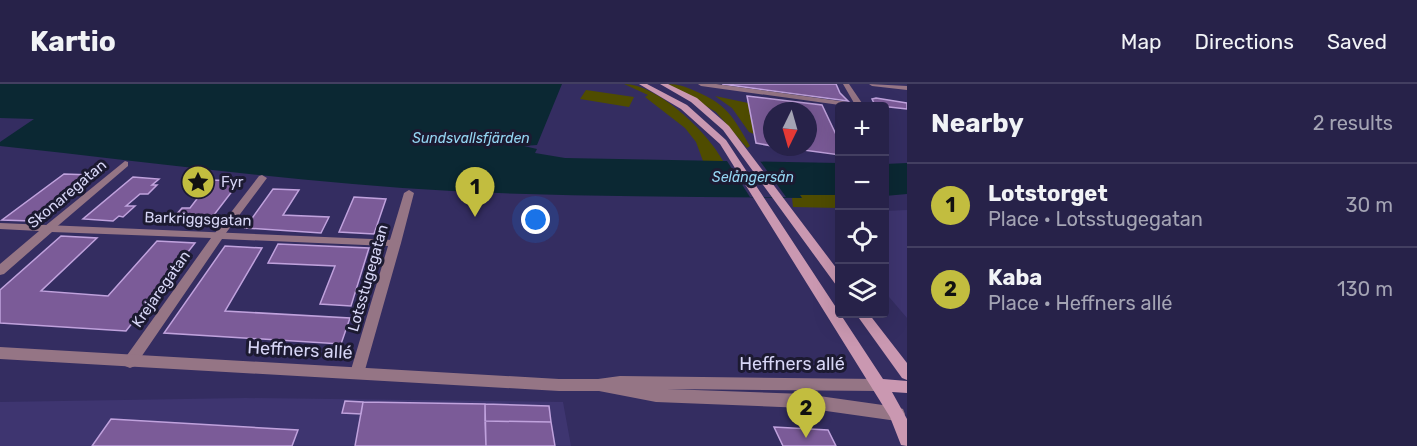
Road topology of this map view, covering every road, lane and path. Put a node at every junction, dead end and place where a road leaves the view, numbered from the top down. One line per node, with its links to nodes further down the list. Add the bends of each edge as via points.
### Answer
1 (642, 84): 24 (main road, via 672,99 723,142)
2 (663, 84): 18 (main road, via 716,116)
3 (701, 84): 9 (street)
4 (846, 84): 8 (street)
5 (872, 84): 6 (street)
6 (889, 85): 7 (street)
7 (907, 88)
8 (857, 102)
9 (835, 103)
10 (125, 164): 14 (street, Skonaregatan)
11 (261, 178): 15 (street, Krejaregatan)
12 (409, 193): 16 (street, Lotsstugegatan)
13 (0, 226): 14 (street, Barkriggsgatan)
14 (49, 228): 15 (street, Barkriggsgatan); 17 (street, Skonaregatan)
15 (219, 235): 16 (street, Barkriggsgatan); 21 (street, Krejaregatan)
16 (395, 243): 22 (street, Lotsstugegatan)
17 (0, 271)
18 (835, 275)
19 (865, 318): 23 (main road)
20 (0, 353): 21 (street, Heffners allé)
21 (130, 362): 22 (street, Heffners allé)
22 (358, 373): 25 (street, Heffners allé)
23 (907, 374)
24 (878, 384): 25 (street, Heffners allé); 26 (main road); 27 (main road)
25 (598, 385): 27 (street, Heffners allé, via 656,395 805,401)
26 (907, 387)
27 (902, 415): 28 (main road)
28 (907, 440)

